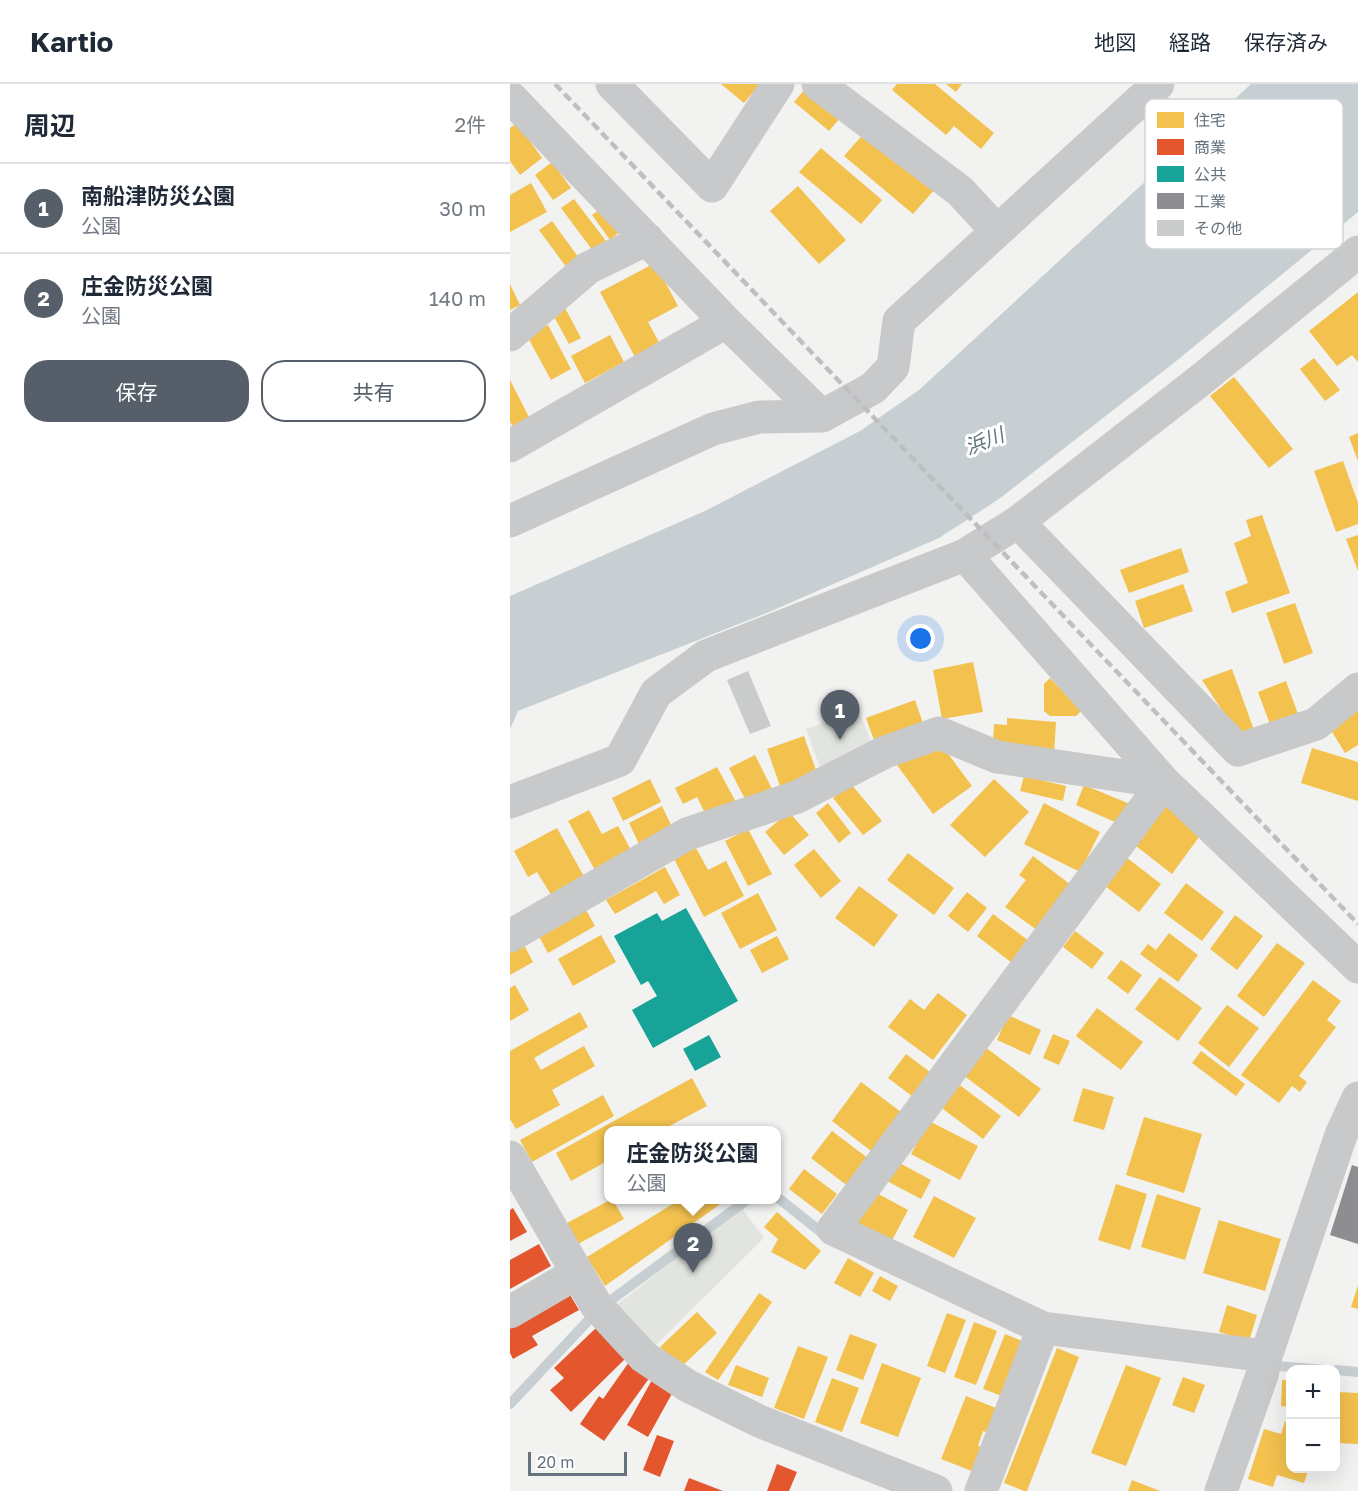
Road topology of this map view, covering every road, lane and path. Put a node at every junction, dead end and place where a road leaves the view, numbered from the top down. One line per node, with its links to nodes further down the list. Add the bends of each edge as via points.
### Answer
1 (612, 84): 2 (street, via 712,186)
2 (778, 84)
3 (818, 84): 6 (street, via 960,192)
4 (1158, 84): 6 (street)
5 (510, 97): 7 (street)
6 (996, 230): 11 (street, via 899,321 893,367 873,388)
7 (646, 239): 9 (street); 10 (street, via 588,268)
8 (1358, 252): 14 (street)
9 (726, 322): 11 (street); 12 (street)
10 (510, 335)
11 (822, 416): 13 (street, via 759,417 713,429)
12 (510, 446)
13 (510, 521)
14 (1018, 522): 15 (street); 16 (street, via 1238,750 1316,724)
15 (965, 555): 17 (street); 18 (street, via 706,656 656,693 620,760)
16 (1358, 689)
17 (1164, 782): 19 (street, via 998,757 939,733 885,752 797,797 687,834); 20 (street); 25 (street, via 833,1229)
18 (510, 802)
19 (510, 936)
20 (1358, 967)
21 (1358, 1098): 26 (street, via 1341,1135)
22 (510, 1157): 23 (street)
23 (577, 1273): 24 (street); 27 (street, via 599,1309 644,1358 687,1386 759,1422)
24 (510, 1312)
25 (1040, 1336): 26 (street); 28 (street)
26 (1264, 1366): 29 (street)
27 (936, 1491)
28 (981, 1491)
29 (1221, 1491)

